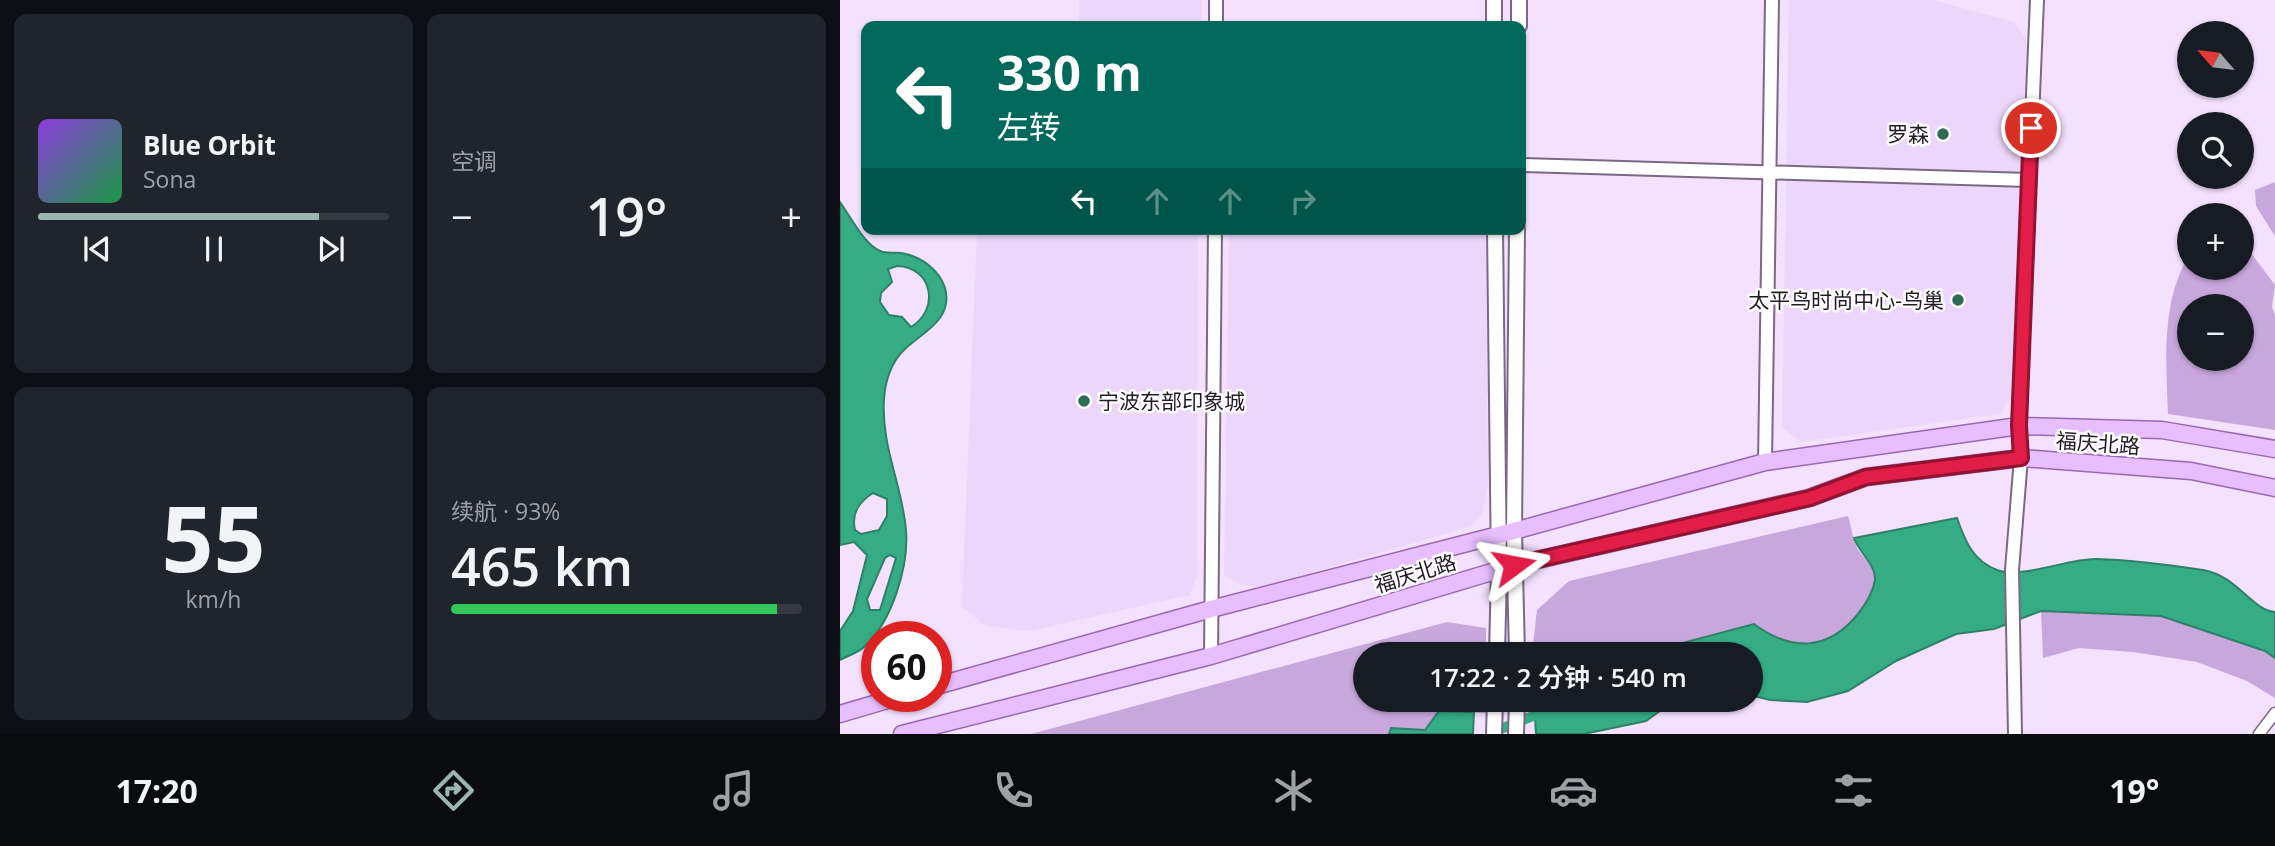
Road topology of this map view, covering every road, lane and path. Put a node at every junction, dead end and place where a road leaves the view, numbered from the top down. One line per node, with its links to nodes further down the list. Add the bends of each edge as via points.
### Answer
1 (1216, 0): 6 (street)
2 (1494, 0): 7 (main road)
3 (1519, 0): 8 (main road)
4 (1772, 0): 10 (street)
5 (2037, 0): 11 (street)
6 (1216, 21)
7 (1494, 21)
8 (1519, 21)
9 (1526, 165): 10 (street)
10 (1770, 171): 11 (street); 18 (street)
11 (2029, 180): 15 (street)
12 (1215, 235): 23 (street)
13 (1495, 235): 21 (main road)
14 (1517, 235): 20 (main road)
15 (2019, 426): 16 (main road, 福庆北路, via 2162,430); 17 (street); 18 (main road, 福庆北路)
16 (2275, 449)
17 (2021, 458): 19 (main road, 福庆北路, via 2191,471); 22 (main road, 福庆北路, via 1866,477 1810,498); 36 (street, via 2012,570)
18 (1765, 463): 20 (main road, 福庆北路)
19 (2275, 488)
20 (1514, 531): 21 (main road, 福庆北路); 22 (main road)
21 (1496, 535): 22 (main road); 23 (main road, 福庆北路)
22 (1507, 567): 24 (main road); 25 (main road); 26 (main road, 福庆北路)
23 (1211, 609): 26 (street); 27 (main road, 福庆北路)
24 (1498, 642)
25 (1516, 642)
26 (1211, 656): 33 (main road, 福庆北路)
27 (952, 682)
28 (861, 708): 32 (main road)
29 (1495, 712): 34 (main road)
30 (1517, 712): 35 (main road)
31 (2275, 713): 37 (street)
32 (840, 714)
33 (902, 734)
34 (1494, 734)
35 (1516, 734)
36 (2015, 734)
37 (2259, 734)

